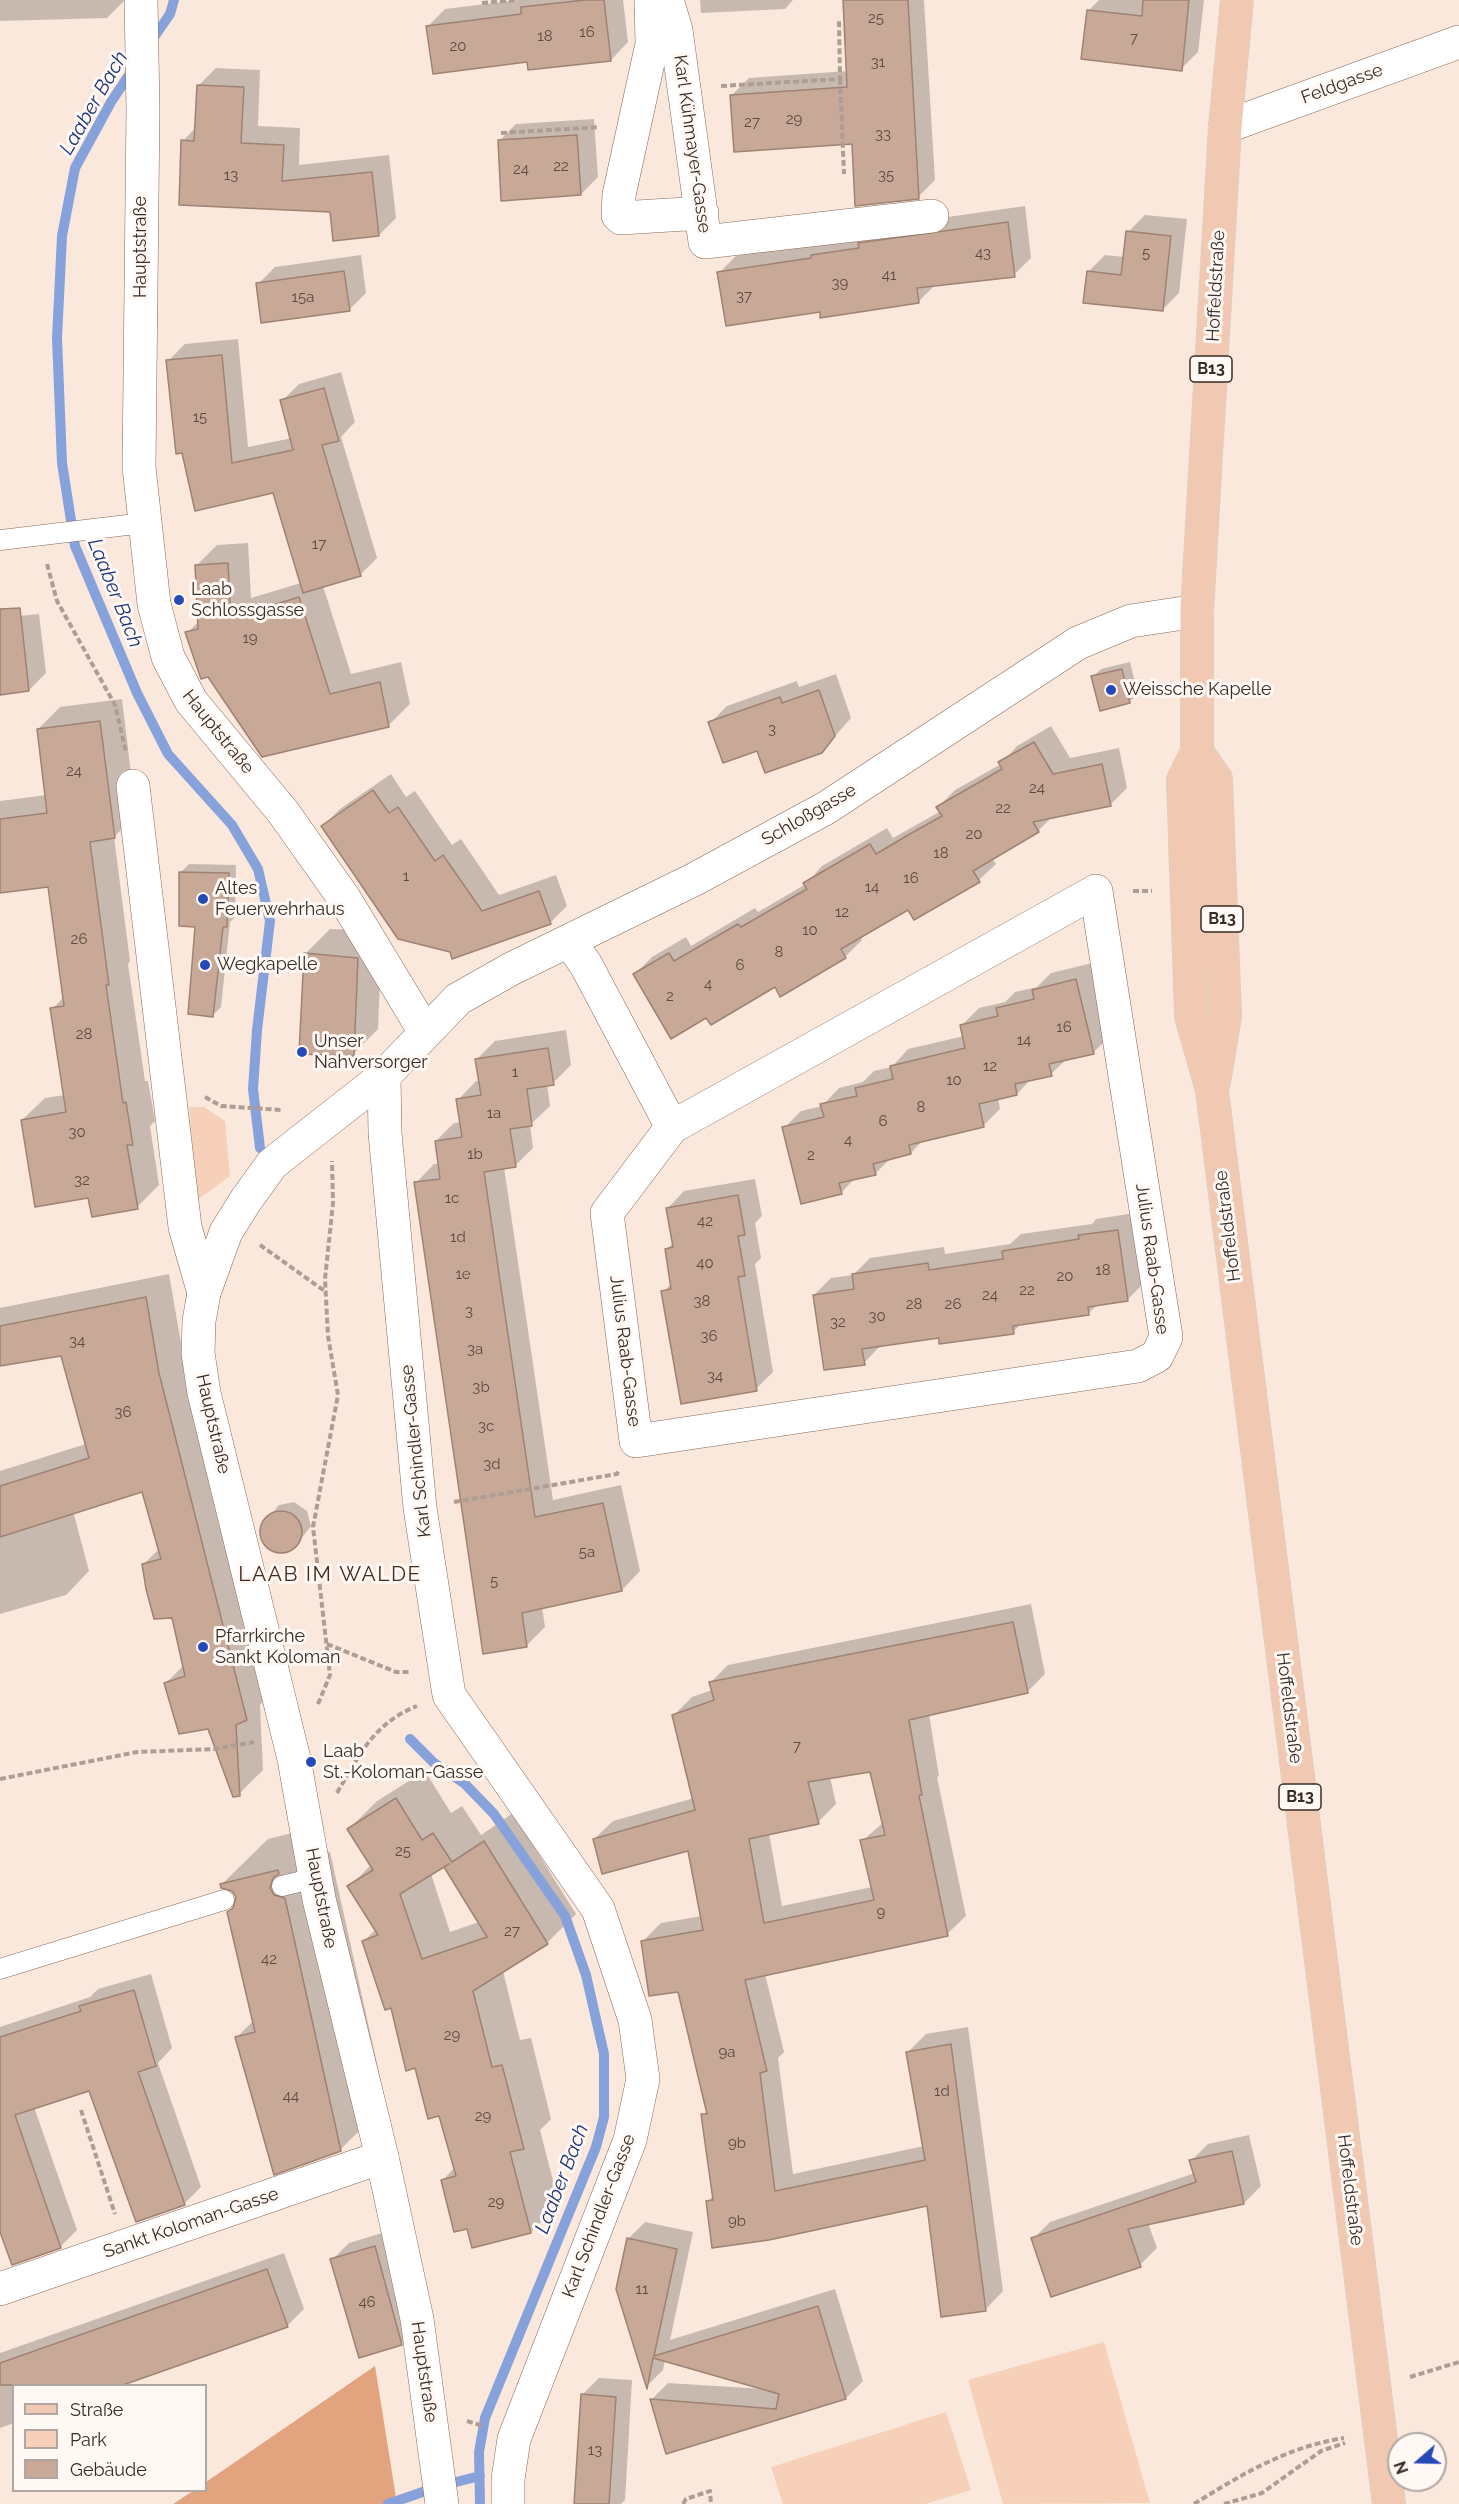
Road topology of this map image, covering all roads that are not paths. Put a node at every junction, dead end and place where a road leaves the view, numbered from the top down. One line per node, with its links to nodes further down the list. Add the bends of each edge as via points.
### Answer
1 (141, 0): 9 (street, Hauptstraße, via 139,467)
2 (651, 0): 7 (street, via 652,44 618,215 621,218)
3 (667, 0): 7 (street, Karl Kühmayer-Gasse, via 676,30)
4 (1237, 0): 6 (main road, Hoffeldstraße / B13)
5 (1459, 42): 6 (street, Feldgasse)
6 (1225, 127): 11 (main road, Hoffeldstraße / B13)
7 (702, 213): 8 (street, Karl Kühmayer-Gasse, via 705,242)
8 (932, 216)
9 (144, 523): 10 (lane); 14 (street, Hauptstraße, via 154,604 168,657 179,681 297,831 344,898)
10 (0, 540)
11 (1197, 611): 13 (street, Schloßgasse, via 1131,621 1078,643 826,808); 26 (main road, Hoffeldstraße / B13, via 1197,752 1216,779 1225,1016 1212,1090)
12 (133, 786): 17 (street, Hauptstraße, via 186,1227)
13 (570, 942): 14 (street, Schloßgasse, via 458,999); 16 (street)
14 (425, 1032): 15 (street, Hauptstraße)
15 (384, 1076): 17 (street, Hauptstraße, via 272,1164 226,1232); 25 (street, Karl Schindler-Gasse, via 385,1133 420,1508 447,1682 598,1909 635,2020 643,2079 630,2140 514,2439 507,2479)
16 (672, 1127): 16 (street, Julius Raab-Gasse, via 1096,891 1166,1337 1157,1356 1138,1366 636,1441 607,1213)
17 (204, 1293): 18 (street, Hauptstraße, via 198,1353 204,1393 288,1737)
18 (315, 1878): 19 (lane); 22 (street, Hauptstraße)
19 (282, 1886)
20 (224, 1900): 21 (lane)
21 (0, 1969)
22 (382, 2157): 23 (street, Sankt Koloman-Gasse); 24 (street, Hauptstraße, via 417,2319)
23 (0, 2289)
24 (442, 2504)
25 (508, 2504)
26 (1389, 2504)

